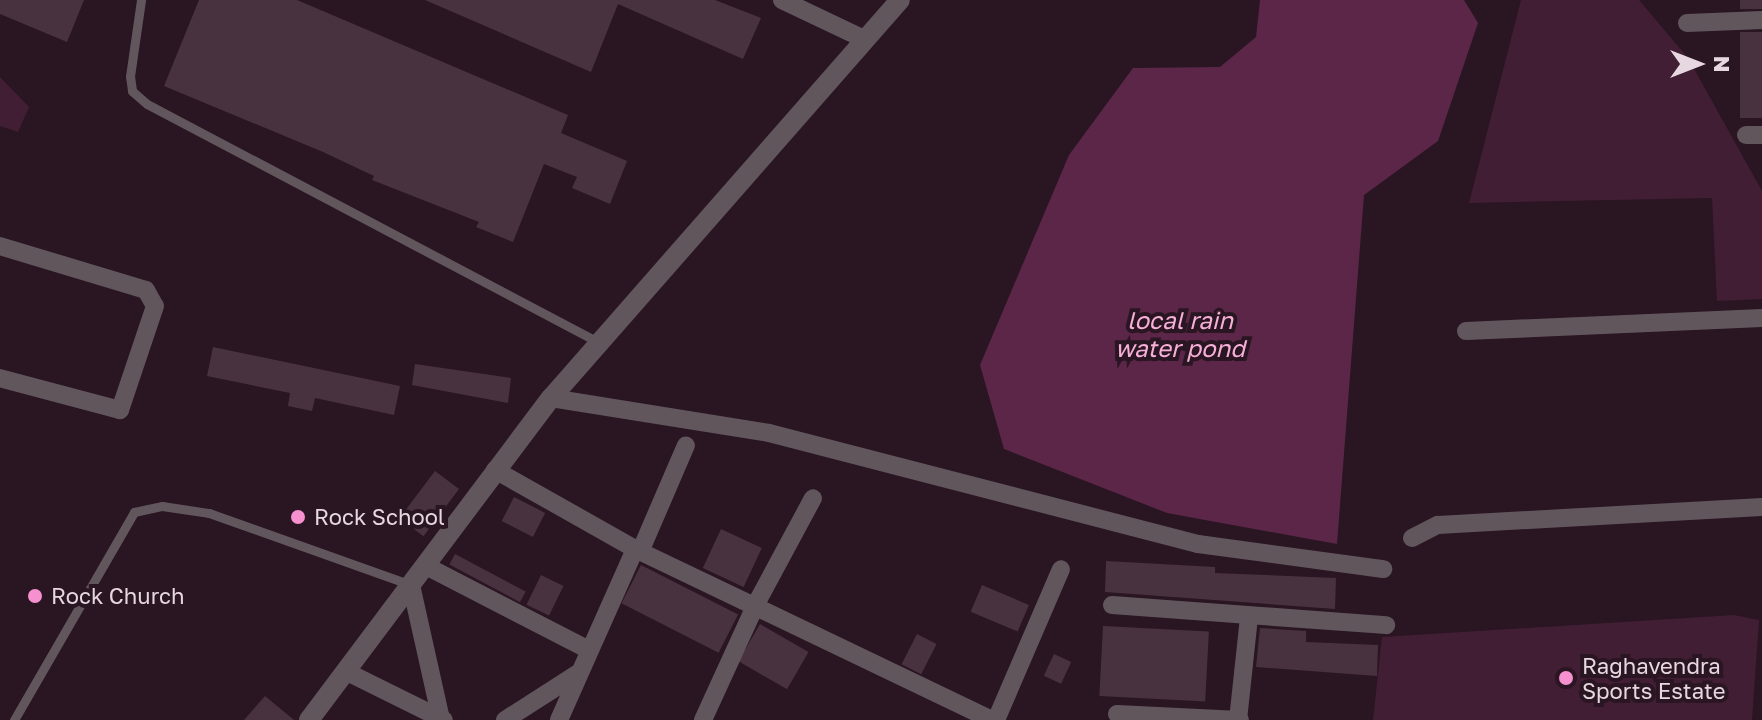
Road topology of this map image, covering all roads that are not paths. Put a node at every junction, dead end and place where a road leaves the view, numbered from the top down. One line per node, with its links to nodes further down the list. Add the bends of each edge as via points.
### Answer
1 (141, 0): 10 (lane, via 130,76 132,91 147,104)
2 (782, 0): 6 (street)
3 (891, 2): 6 (street)
4 (1762, 20): 5 (street)
5 (1687, 23)
6 (864, 39): 10 (street)
7 (0, 246): 11 (street, via 146,290 155,306 120,410)
8 (1762, 318): 9 (street)
9 (1466, 331)
10 (601, 344): 12 (street)
11 (0, 378)
12 (551, 398): 14 (street); 21 (street, via 769,433 1198,544)
13 (686, 445): 18 (street)
14 (495, 470): 18 (street); 19 (street)
15 (813, 498): 23 (street)
16 (1762, 507): 17 (street, via 1438,525)
17 (1412, 538)
18 (638, 550): 23 (street); 27 (street)
19 (428, 567): 22 (street); 27 (street)
20 (1061, 569): 37 (street)
21 (1383, 569)
22 (411, 585): 28 (street); 31 (street); 32 (lane, via 209,513 162,506 134,512)
23 (756, 604): 36 (street); 37 (street)
24 (1112, 605): 25 (street)
25 (1249, 617): 26 (street); 38 (street)
26 (1386, 625)
27 (587, 649): 29 (street)
28 (345, 671): 31 (street); 33 (street)
29 (577, 674): 34 (street); 35 (street)
30 (1117, 714): 38 (street)
31 (443, 719)
32 (14, 720)
33 (309, 720)
34 (505, 720)
35 (559, 720)
36 (703, 720)
37 (994, 720)
38 (1239, 720)

